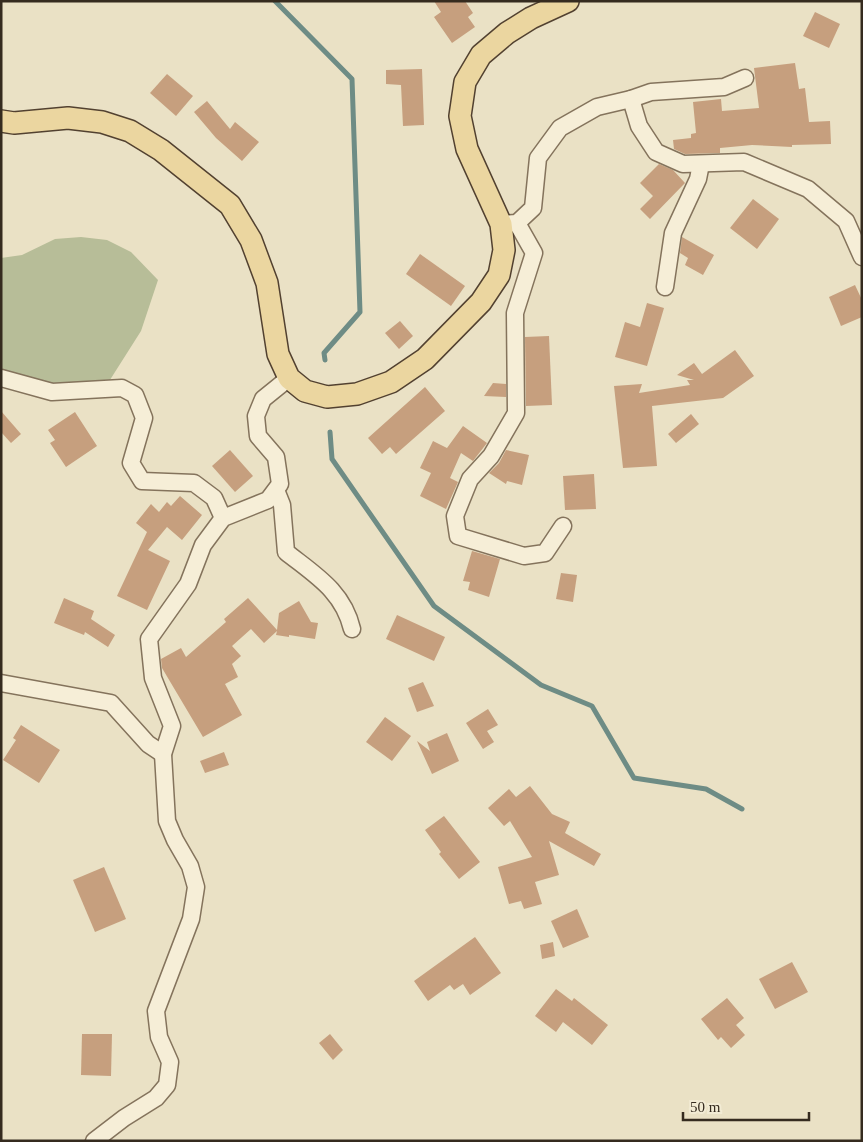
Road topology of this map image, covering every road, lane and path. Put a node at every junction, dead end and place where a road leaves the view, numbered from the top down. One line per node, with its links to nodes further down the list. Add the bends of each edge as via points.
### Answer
1 (568, 1): 6 (main road, via 506,33 481,55 465,82 460,116 467,148)
2 (745, 78): 3 (street, via 724,87 651,92)
3 (631, 99): 5 (street, via 639,126 656,152 683,164); 6 (street, via 597,107 560,128 538,158 533,208)
4 (1, 121): 10 (main road, via 14,123 68,118 102,122 130,131 161,150 230,205 251,240 267,283 278,354)
5 (700, 164): 7 (street, via 744,162 808,189 846,221); 8 (street, via 698,179 673,234)
6 (509, 224): 10 (main road, via 499,275 482,302 425,359 391,382 357,394 327,397 305,391); 13 (street, via 534,253 516,313 516,413 491,456 470,479 455,516 458,536 524,556 545,553)
7 (862, 257)
8 (665, 287)
9 (1, 378): 12 (street, via 52,392 122,388 135,395 144,418 131,463 142,481 194,484 214,498)
10 (289, 378): 11 (street, via 263,398 256,416 258,436 276,457 280,484)
11 (276, 490): 12 (street, via 268,500); 14 (street, via 282,505 286,552 331,587 349,616)
12 (223, 518): 16 (street, via 203,546 188,584 149,639 153,678 172,726)
13 (563, 526)
14 (352, 629)
15 (1, 683): 16 (street, via 111,703 148,744)
16 (163, 754): 17 (street, via 167,821 190,866 196,887 191,918 156,1011 159,1037 170,1062 167,1085 156,1098)
17 (94, 1141)

